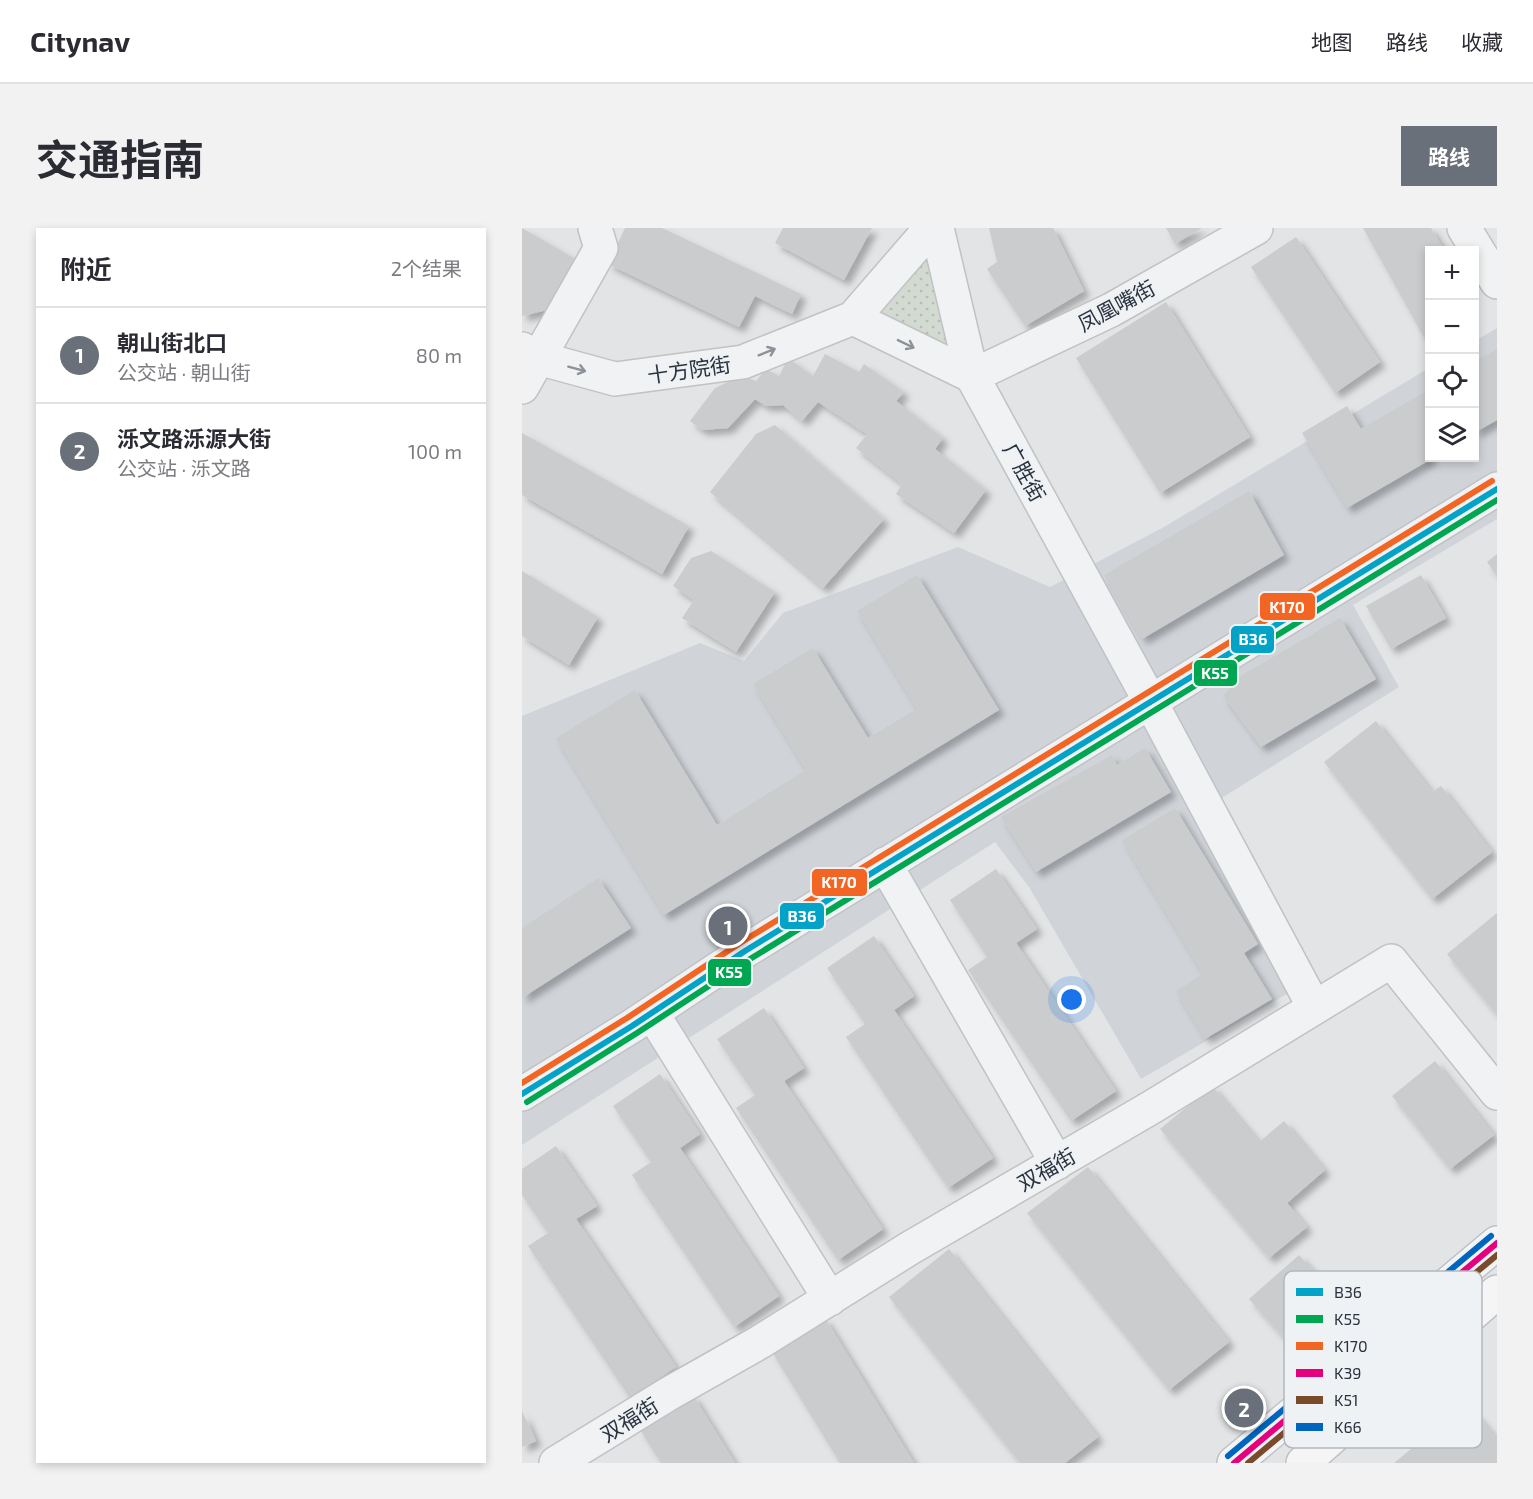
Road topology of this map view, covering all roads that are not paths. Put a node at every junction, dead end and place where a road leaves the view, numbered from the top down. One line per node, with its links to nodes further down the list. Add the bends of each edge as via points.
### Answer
1 (595, 228): 8 (street, via 601,248)
2 (931, 228): 7 (street, 十方院街)
3 (937, 228): 9 (street, 广胜街)
4 (1256, 228): 9 (street, 凤凰嘴街, via 1111,310)
5 (1464, 228): 6 (street)
6 (1497, 282)
7 (853, 318): 8 (street, 十方院街, one-way to 7, via 615,379 743,362); 9 (street, one-way to 9)
8 (530, 354): 10 (street)
9 (972, 376): 12 (street, 广胜街)
10 (522, 387)
11 (1497, 489): 12 (street)
12 (1150, 701): 13 (street); 14 (street, 广胜街)
13 (885, 864): 15 (street); 18 (street)
14 (1314, 1007): 16 (street, 双福街, via 1390,961); 18 (street, 双福街)
15 (652, 1013): 17 (street); 22 (street)
16 (1497, 1093)
17 (522, 1095)
18 (1057, 1163): 22 (street, 双福街)
19 (1497, 1243): 20 (main road)
20 (1464, 1271)
21 (1497, 1292): 23 (main road)
22 (830, 1299): 26 (street, 双福街)
23 (1482, 1305)
24 (1284, 1421): 27 (main road)
25 (1320, 1448): 28 (main road)
26 (556, 1463)
27 (1234, 1463)
28 (1303, 1463)

